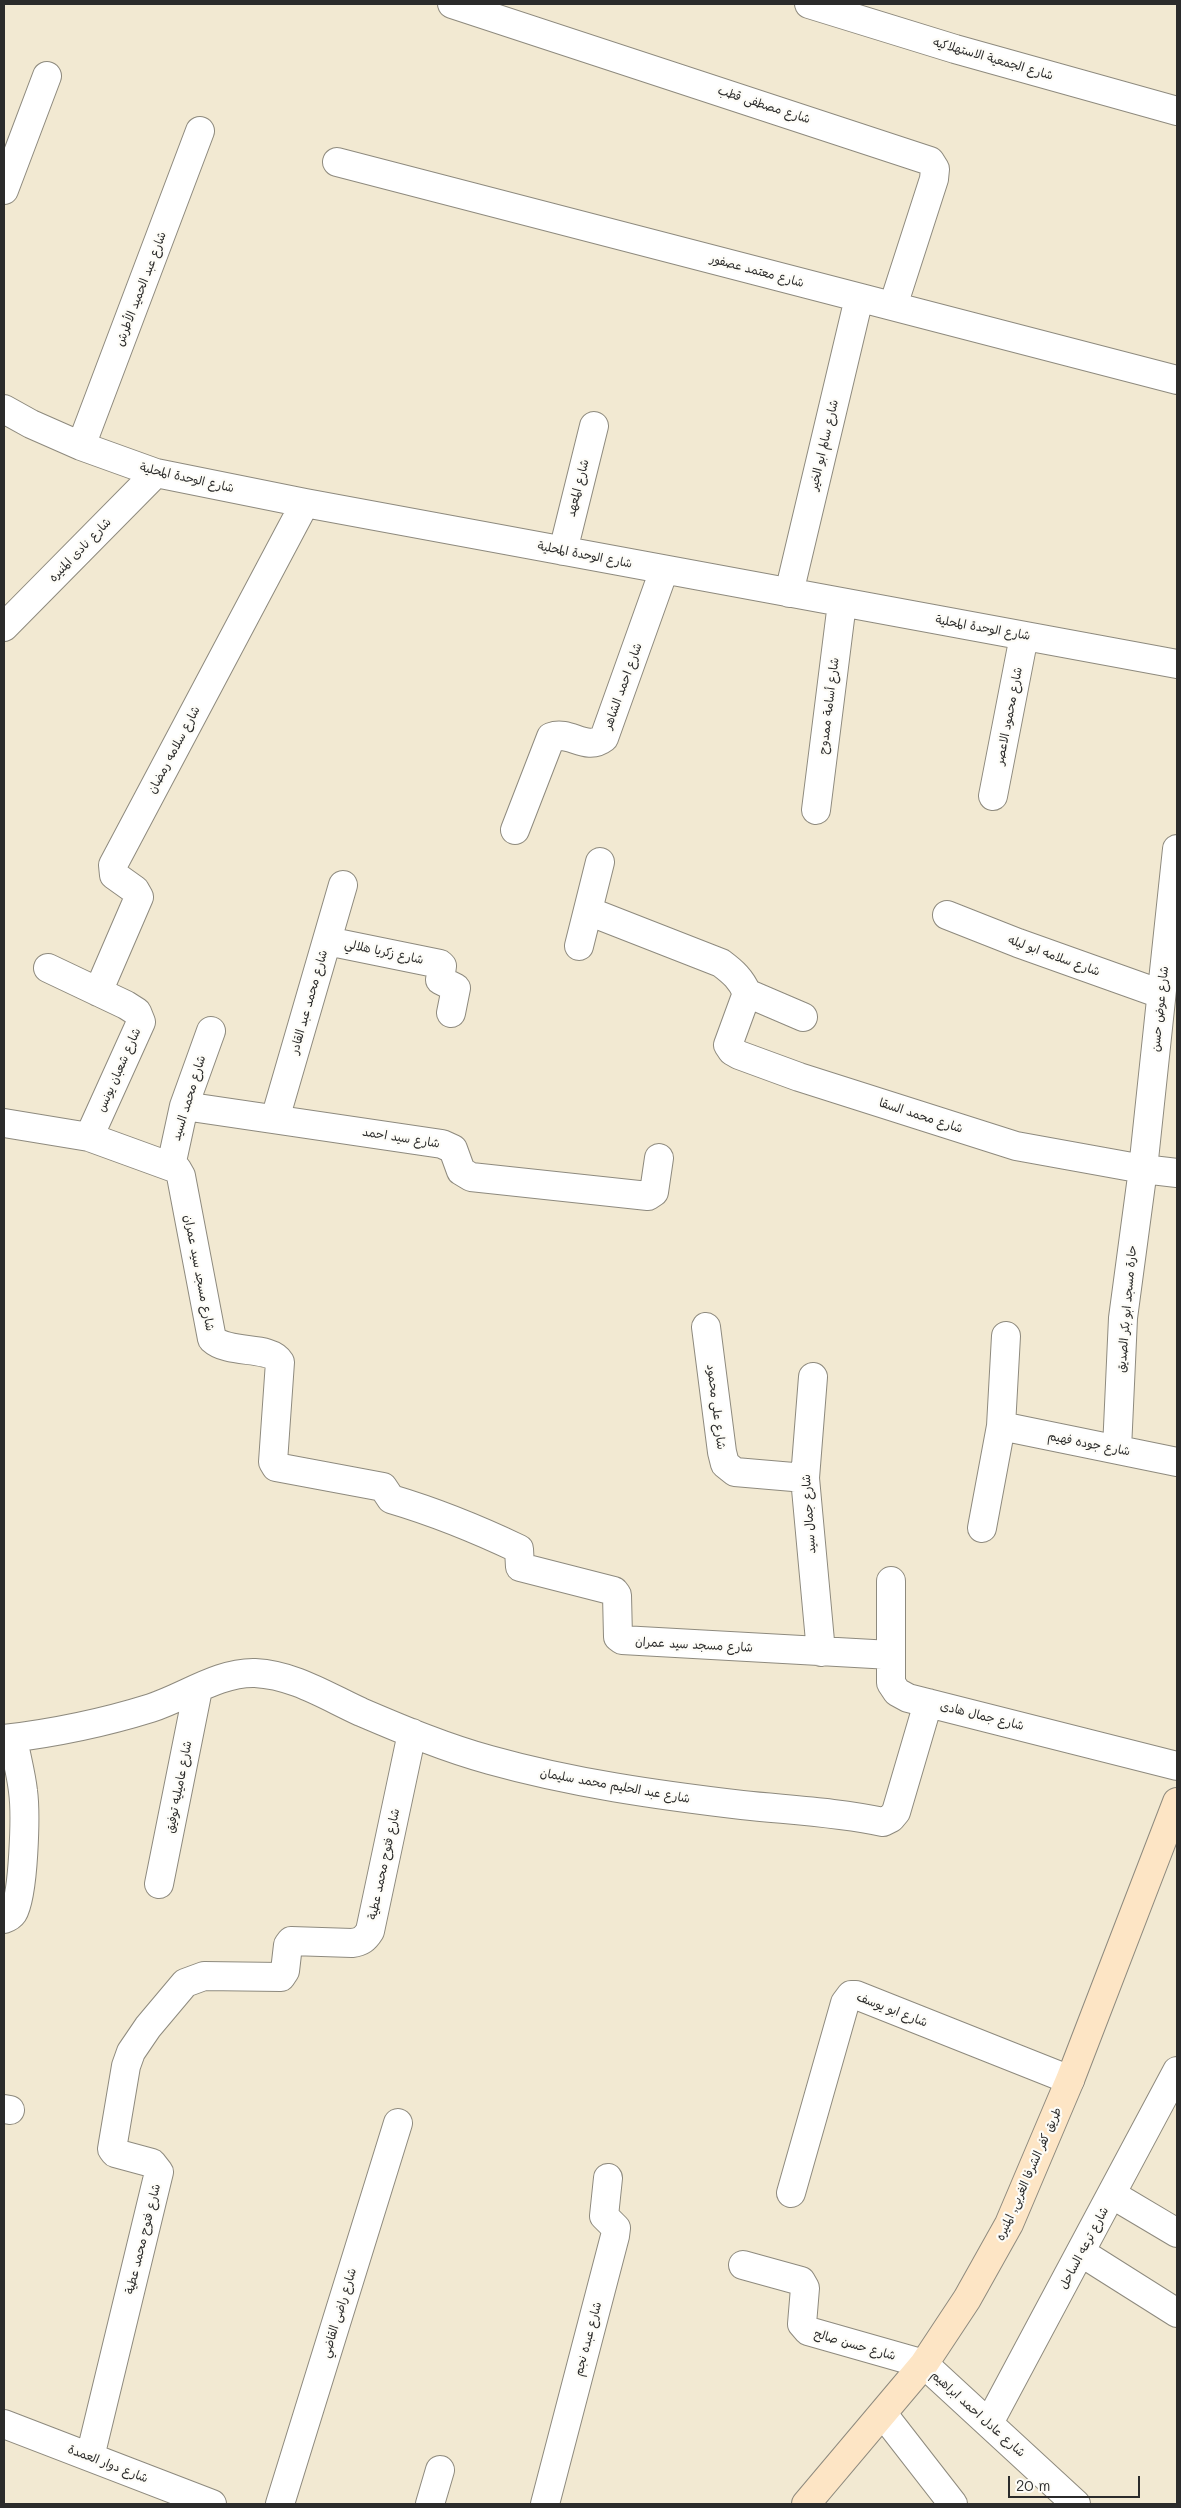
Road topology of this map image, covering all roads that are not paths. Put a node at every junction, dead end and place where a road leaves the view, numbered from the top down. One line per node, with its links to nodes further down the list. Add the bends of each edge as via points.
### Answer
1 (452, 4): 9 (street, شارع مصطفى قطب, via 930,161 935,169 934,179)
2 (809, 4): 4 (street, شارع الجمعية الاستهلاكيه)
3 (47, 76): 7 (street)
4 (1177, 112)
5 (200, 131): 13 (street, شارع عبد الحميد الأطرش)
6 (337, 162): 8 (street, شارع معتمد عصفور)
7 (4, 190)
8 (858, 298): 9 (street, شارع معتمد عصفور); 18 (street, شارع سالم ابو الخير)
9 (893, 306): 10 (street, شارع معتمد عصفور)
10 (1177, 380)
11 (4, 409): 13 (street, شارع الوحدة المحلية)
12 (594, 426): 16 (street, شارع المعهد)
13 (81, 446): 14 (street, شارع الوحدة المحلية)
14 (156, 473): 15 (street, شارع الوحدة المحلية); 20 (street, شارع نادى المنيره)
15 (305, 503): 16 (street, شارع الوحدة المحلية); 34 (street, شارع سلامه رمضان, via 113,865 114,875 135,890 139,897)
16 (563, 551): 17 (street, شارع الوحدة المحلية)
17 (664, 570): 18 (street, شارع الوحدة المحلية); 25 (street, شارع احمد الشاهر, via 604,738 590,744 558,734 551,737)
18 (789, 593): 19 (street, شارع الوحدة المحلية)
19 (842, 602): 21 (street, شارع الوحدة المحلية); 24 (street, شارع أسامة ممدوح)
20 (4, 627)
21 (1024, 636): 22 (street, شارع الوحدة المحلية); 23 (street, شارع محمود الاعصر)
22 (1177, 664)
23 (994, 796)
24 (816, 810)
25 (515, 830)
26 (1177, 849): 36 (street, شارع عوض حسن)
27 (600, 862): 29 (street)
28 (343, 885): 31 (street, شارع محمد عبد القادر)
29 (588, 911): 32 (street); 35 (street, via 721,963 742,980)
30 (947, 914): 36 (street, شارع سلامه ابو ليله)
31 (327, 941): 37 (street, شارع زكريا هلالي, via 441,965 440,980 456,988); 41 (street, شارع محمد عبد القادر)
32 (579, 946)
33 (48, 968): 34 (street, شارع شعبان يونس)
34 (98, 992): 43 (street, شارع شعبان يونس, via 137,1012 140,1022)
35 (747, 992): 38 (street); 46 (street, شارع محمد السقا, via 728,1046 738,1055 1016,1146)
36 (1162, 994): 46 (street, شارع عوض حسن)
37 (451, 1013)
38 (803, 1017)
39 (211, 1030): 40 (street, شارع محمد السيد)
40 (184, 1106): 41 (street, شارع سيد احمد); 45 (street, شارع محمد السيد)
41 (275, 1119): 44 (street, شارع سيد احمد, via 442,1144 453,1149 461,1171 471,1177 648,1196 654,1192)
42 (4, 1123): 43 (street)
43 (89, 1137): 45 (street)
44 (658, 1158)
45 (171, 1166): 57 (street, شارع مسجد سيد عمران, via 181,1176 212,1338 226,1348 273,1354 280,1362 273,1462 276,1467 383,1487 391,1499 478,1529 518,1549 520,1567 614,1591 617,1595 618,1637 622,1640)
46 (1142, 1169): 47 (street, شارع محمد السقا); 52 (street, حارة مسجد ابو بكر الصديق, via 1124,1318)
47 (1177, 1173)
48 (706, 1327): 54 (street, شارع على محمود, via 725,1464 735,1472)
49 (1006, 1336): 51 (street)
50 (813, 1377): 54 (street, شارع جمال سيد)
51 (1001, 1426): 52 (street, شارع جوده فهيم); 55 (street)
52 (1116, 1449): 53 (street, شارع جوده فهيم)
53 (1177, 1462)
54 (805, 1478): 57 (street, شارع جمال سيد)
55 (982, 1528)
56 (891, 1581): 58 (street, شارع جمال هادى)
57 (821, 1652): 58 (street, شارع مسجد سيد عمران)
58 (891, 1655): 60 (street, شارع جمال هادى, via 891,1682 897,1692)
59 (198, 1690): 61 (street, شارع عبد الحليم محمد سليمان, via 224,1678 253,1673 281,1677 309,1686); 62 (street, شارع عبد الحليم محمد سليمان, via 107,1721); 65 (street, شارع عاميليه توفيق)
60 (928, 1703): 61 (street, شارع عبد الحليم محمد سليمان, via 896,1812 883,1822 662,1795 565,1779 488,1760); 63 (street, شارع جمال هادى)
61 (412, 1734): 81 (street, شارع فتوح محمد عطية, via 370,1931 366,1937 352,1943 292,1941 288,1945 285,1971 281,1977 204,1976 190,1980 148,2027 131,2052 112,2149 115,2154 152,2163 159,2172)
62 (8, 1739): 66 (street, via 23,1792 24,1830 15,1906 12,1914)
63 (1177, 1766)
64 (1177, 1802): 68 (street, طريق كفر الشرفا الغربى, المنيره)
65 (159, 1884)
66 (4, 1919)
67 (1177, 2072): 72 (street, شارع ترعه الساحل)
68 (1070, 2080): 71 (street, شارع ابو يوسف, via 851,1995 845,2003); 77 (street, طريق كفر الشرفا الغربى, المنيره, via 1009,2224 967,2299)
69 (398, 2123): 84 (street, شارع راضى القاضي)
70 (608, 2178): 86 (street, شارع عبده نجم, via 604,2216 616,2228 615,2236)
71 (791, 2194)
72 (1113, 2195): 73 (street); 74 (street, شارع ترعه الساحل)
73 (1177, 2233)
74 (1082, 2253): 76 (street); 79 (street, شارع ترعه الساحل)
75 (743, 2265): 77 (street, شارع حسن صالح, via 801,2282 804,2288 802,2324 808,2331)
76 (1177, 2313)
77 (924, 2364): 78 (street, طريق كفر الشرفا الغربى, المنيره); 79 (street, شارع عادل احمد ابراهيم)
78 (884, 2414): 87 (street, طريق كفر الشرفا الغربى, المنيره); 88 (street)
79 (990, 2423): 89 (street, شارع عادل احمد ابراهيم)
80 (4, 2424): 81 (street, شارع دوار العمدة)
81 (90, 2457): 83 (street, شارع دوار العمدة)
82 (440, 2470): 85 (street)
83 (210, 2504)
84 (280, 2504)
85 (430, 2504)
86 (545, 2504)
87 (806, 2504)
88 (953, 2504)
89 (1076, 2504)

